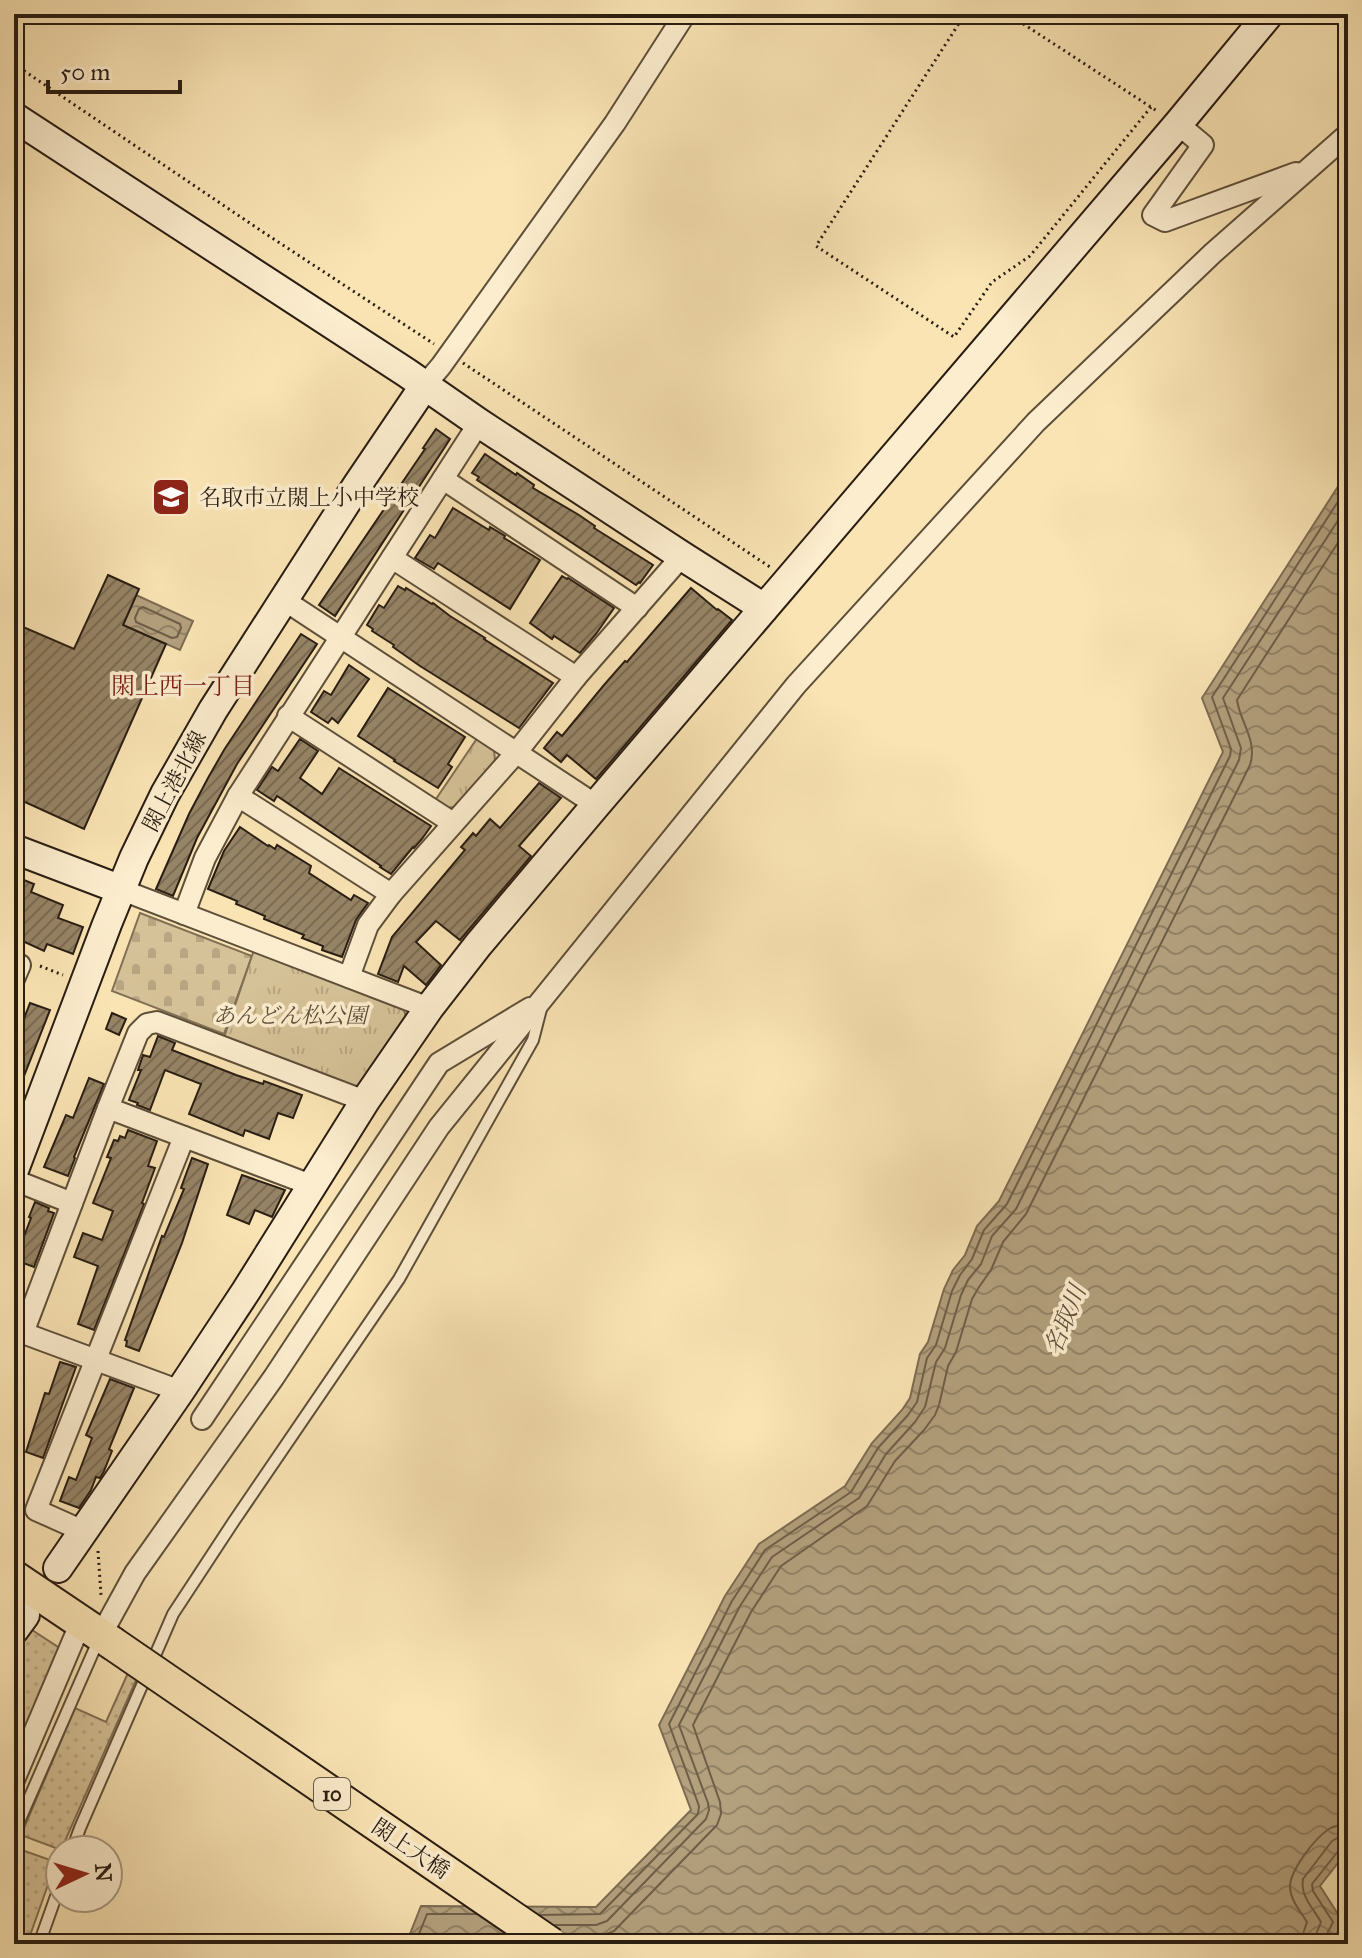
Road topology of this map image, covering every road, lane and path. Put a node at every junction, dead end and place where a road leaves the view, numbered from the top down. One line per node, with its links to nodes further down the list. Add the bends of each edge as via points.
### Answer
1 (685, 14): 11 (street, via 615,123)
2 (965, 14): 6 (path, via 816,246 954,337 992,282 1030,256)
3 (1008, 14): 6 (path)
4 (1269, 14): 8 (street)
5 (14, 64): 11 (path)
6 (1151, 107): 8 (path)
7 (14, 117): 12 (street)
8 (1178, 124): 10 (street, via 1203,145 1153,215 1165,221); 17 (street)
9 (1348, 134): 10 (street)
10 (1307, 169): 35 (street, via 1036,422 796,685)
11 (449, 354): 12 (street); 17 (path)
12 (425, 385): 13 (street); 18 (street, 閖上港北線)
13 (479, 423): 14 (street); 15 (street)
14 (443, 479): 16 (street); 19 (street)
15 (682, 556): 19 (street); 20 (street)
16 (392, 558): 21 (street); 22 (street)
17 (789, 579): 20 (street)
18 (284, 600): 21 (street); 29 (street, 閖上港北線, via 165,794)
19 (637, 608): 22 (street)
20 (764, 608): 26 (street)
21 (340, 637): 23 (street); 24 (street)
22 (576, 677): 24 (street)
23 (288, 716): 25 (street); 27 (street)
24 (516, 753): 26 (street); 27 (street)
25 (238, 796): 30 (street); 31 (street, via 205,858)
26 (596, 805): 36 (street)
27 (453, 823): 30 (street)
28 (14, 849): 29 (street)
29 (122, 890): 31 (street); 40 (street, 閖上港北線)
30 (391, 894): 33 (street, via 368,925)
31 (184, 914): 33 (street)
32 (16, 969): 34 (path, via 29,961)
33 (349, 977): 36 (street)
34 (70, 978)
35 (544, 999): 46 (street, via 439,1063); 50 (street, via 439,1127 274,1377); 53 (lane, via 533,1040 399,1279 173,1614)
36 (429, 1008): 37 (street)
37 (365, 1101): 38 (street, via 157,1022 138,1033); 42 (street)
38 (108, 1108): 39 (street); 43 (street)
39 (184, 1137): 42 (street); 44 (street)
40 (14, 1170)
41 (14, 1180): 43 (street)
42 (311, 1185): 45 (street)
43 (72, 1203): 44 (street, via 23,1333)
44 (96, 1360): 45 (street); 47 (street, via 36,1510)
45 (180, 1391): 47 (street)
46 (202, 1419)
47 (90, 1540): 48 (street); 50 (path)
48 (58, 1568)
49 (14, 1577): 50 (main road, 10)
50 (99, 1626): 51 (street); 52 (lane); 56 (main road, 閖上大橋 / 10, bridge)
51 (14, 1780)
52 (14, 1833)
53 (78, 1834)
54 (50, 1914): 55 (lane)
55 (39, 1944)
56 (551, 1944)

